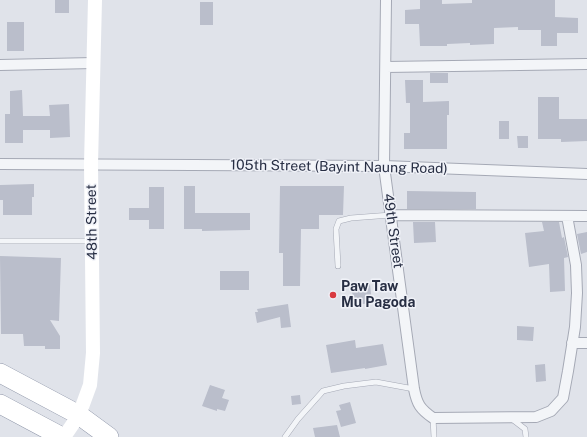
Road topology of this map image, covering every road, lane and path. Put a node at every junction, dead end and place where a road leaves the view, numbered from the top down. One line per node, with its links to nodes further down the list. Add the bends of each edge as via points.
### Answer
1 (95, 0): 3 (main road, 48th Street)
2 (386, 0): 6 (street, 49th Street)
3 (94, 63): 5 (street); 8 (main road, 48th Street)
4 (587, 64): 6 (street)
5 (0, 65)
6 (386, 67): 9 (street, 49th Street)
7 (0, 164): 8 (street, 105th Street (Bayint Naung Road))
8 (91, 164): 9 (street, 105th Street (Bayint Naung Road)); 15 (main road, 48th Street)
9 (384, 166): 10 (street, 105th Street (Bayint Naung Road)); 11 (street, 49th Street)
10 (587, 174)
11 (391, 215): 12 (street); 16 (lane, via 339,221 336,229); 20 (street, 49th Street)
12 (567, 216): 13 (street); 17 (street, via 576,265 577,293)
13 (587, 216)
14 (0, 241): 15 (lane)
15 (92, 242): 22 (main road, 48th Street, via 93,353 90,385)
16 (338, 266)
17 (572, 343): 18 (street); 23 (street, via 563,398 551,411 536,417)
18 (587, 343)
19 (0, 373): 22 (highway)
20 (414, 389): 24 (street, 49th Street, via 416,400 422,410); 27 (lane, via 376,382 323,391)
21 (0, 404): 25 (highway)
22 (79, 415): 25 (main road, 48th Street); 26 (highway)
23 (510, 417): 24 (street); 29 (lane, via 525,429)
24 (433, 418): 28 (lane)
25 (63, 437)
26 (109, 437)
27 (285, 437)
28 (434, 437)
29 (526, 437)

